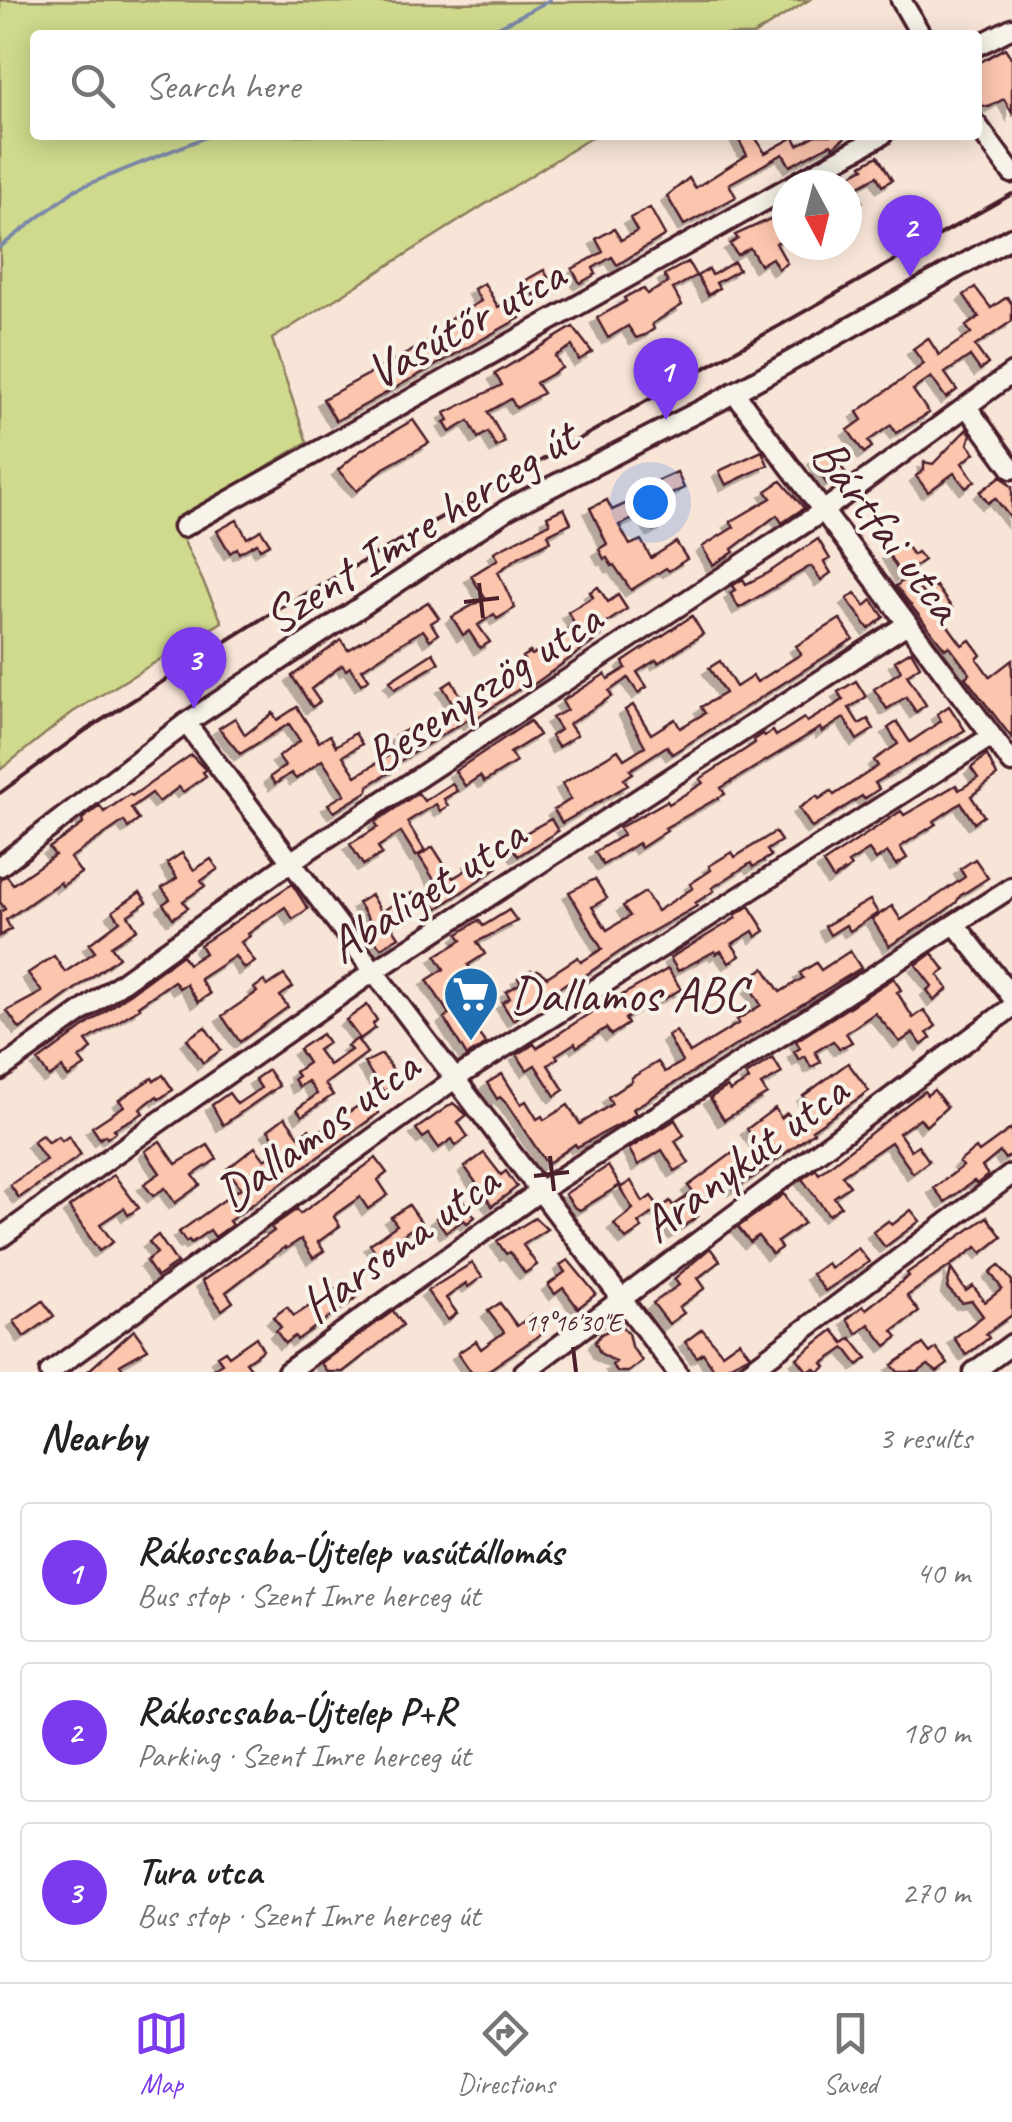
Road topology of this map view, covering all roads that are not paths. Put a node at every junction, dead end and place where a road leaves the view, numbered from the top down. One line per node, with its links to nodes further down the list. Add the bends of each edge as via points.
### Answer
1 (901, 0): 3 (street)
2 (1012, 28): 4 (street)
3 (918, 30)
4 (982, 43)
5 (982, 132): 8 (street)
6 (873, 140): 7 (street, Vasútőr utca)
7 (820, 170)
8 (1012, 173)
9 (772, 197): 16 (street, Vasútőr utca)
10 (1012, 237): 12 (street, Szent Imre herceg út)
11 (1012, 373): 13 (street, Besenyszög utca)
12 (734, 392): 15 (street, Bártfai utca); 18 (street, Szent Imre herceg út, via 508,508)
13 (966, 407): 14 (street); 15 (street, Besenyszög utca)
14 (1012, 469)
15 (823, 511): 17 (street, Bártfai utca); 21 (street, Besenyszög utca)
16 (183, 527)
17 (906, 624): 19 (street, Bártfai utca); 25 (street, Abaliget utca)
18 (186, 723): 21 (street); 22 (street, Szent Imre herceg út)
19 (992, 736): 20 (street, Bártfai utca); 29 (street, Dallamos utca)
20 (1012, 763)
21 (289, 863): 25 (street); 28 (street, Besenyszög utca)
22 (0, 866)
23 (1012, 886): 24 (street, Harsona utca)
24 (955, 924): 26 (street); 31 (street, Harsona utca)
25 (373, 972): 29 (street); 32 (street, Abaliget utca)
26 (1012, 997)
27 (1012, 1008): 33 (street, Aranykút utca)
28 (0, 1070)
29 (456, 1078): 31 (street); 35 (street, Dallamos utca)
30 (1012, 1174): 39 (street)
31 (540, 1191): 33 (street); 36 (street, Harsona utca)
32 (0, 1238)
33 (621, 1300): 37 (street, Aranykút utca); 38 (street)
34 (1012, 1344): 40 (street)
35 (50, 1372)
36 (287, 1372)
37 (524, 1372)
38 (677, 1372)
39 (748, 1372)
40 (974, 1372)

